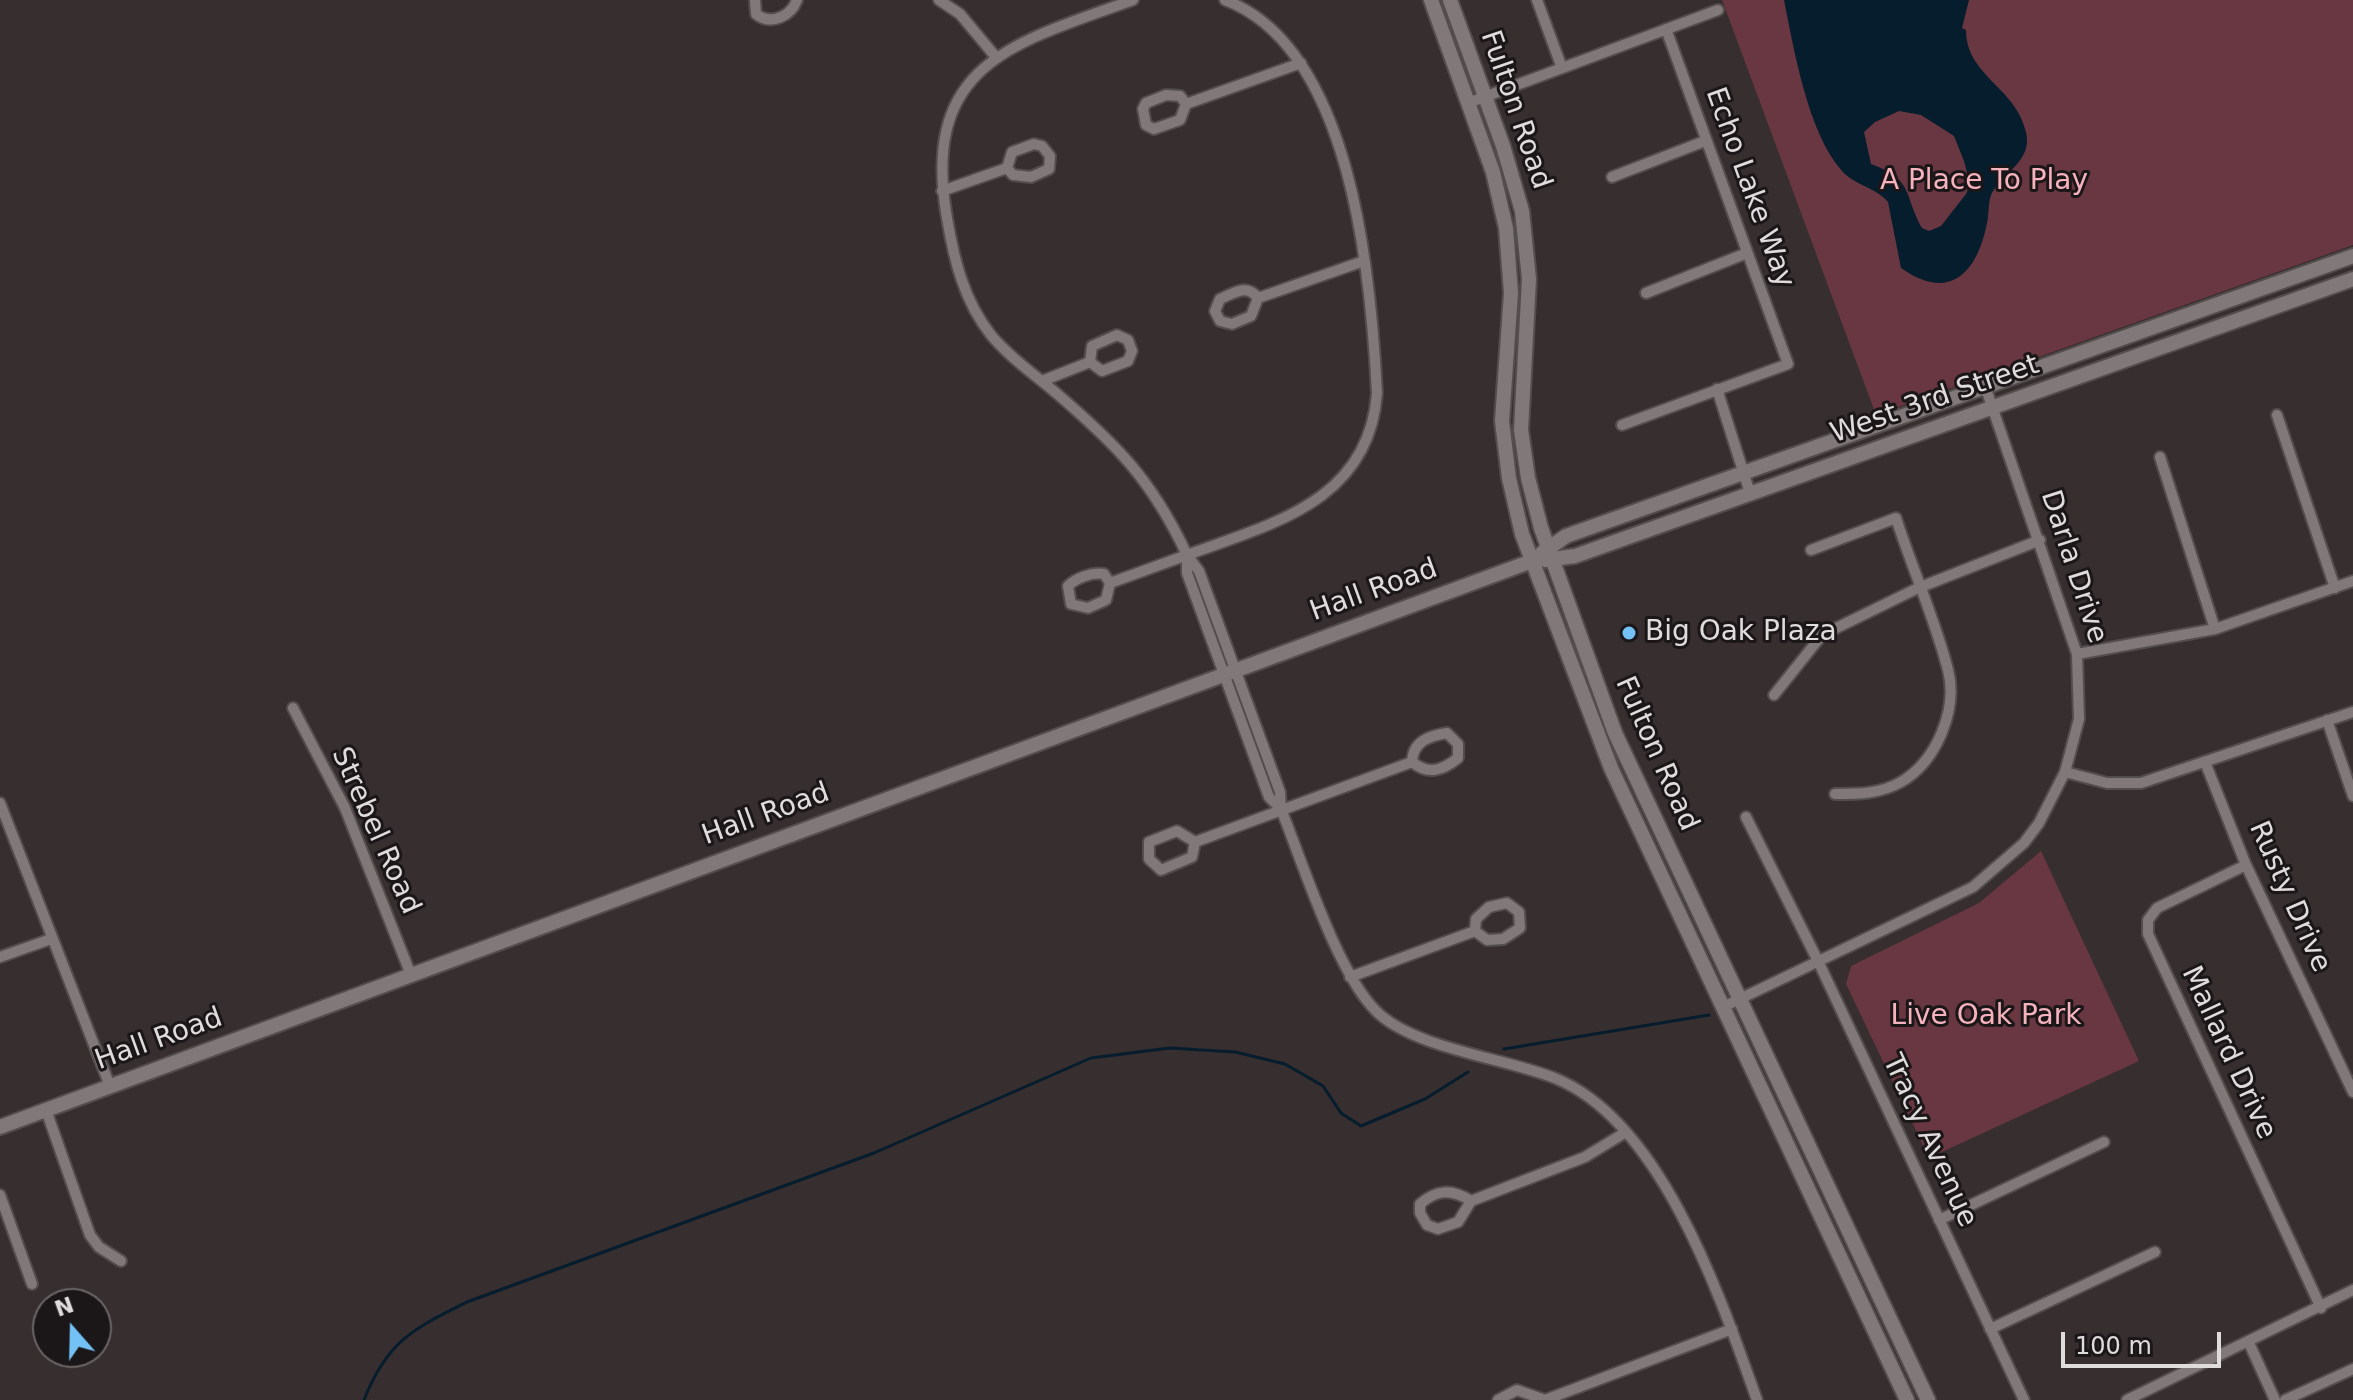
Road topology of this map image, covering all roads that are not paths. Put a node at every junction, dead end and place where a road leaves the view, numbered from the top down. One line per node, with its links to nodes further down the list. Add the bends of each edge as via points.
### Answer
1 (755, 0): 2 (street, via 756,14 774,20 789,13)
2 (797, 0)
3 (939, 0): 11 (street, via 960,14)
4 (1133, 0): 11 (street)
5 (1225, 0): 12 (street, via 1277,32)
6 (1431, 0): 15 (main road, Fulton Road)
7 (1450, 0): 14 (main road, Fulton Road)
8 (1537, 0): 13 (street)
9 (1718, 10): 10 (street)
10 (1666, 29): 13 (street); 17 (street, Echo Lake Way)
11 (995, 56): 20 (street, via 949,116 942,146)
12 (1301, 63): 16 (street); 23 (street, via 1317,91 1345,169 1359,214)
13 (1562, 68): 14 (street)
14 (1485, 97): 15 (street); 39 (main road, Fulton Road, via 1510,166 1526,235 1529,301 1521,430 1531,494)
15 (1468, 103): 41 (main road, Fulton Road, via 1506,228 1511,293 1503,442)
16 (1186, 104)
17 (1705, 141): 19 (street); 21 (street, Echo Lake Way)
18 (1007, 168): 20 (street)
19 (1612, 177)
20 (942, 191): 28 (street, via 952,250 974,310 991,335)
21 (1747, 253): 25 (street); 30 (street, Echo Lake Way, via 1788,364)
22 (2353, 256): 29 (main road, West 3rd Street)
23 (1364, 261): 26 (street); 40 (street, via 1377,393 1376,411 1356,458 1316,503)
24 (2353, 279): 31 (main road, West 3rd Street)
25 (1646, 293)
26 (1258, 298)
27 (1090, 362): 28 (street)
28 (1042, 381): 40 (street, via 1124,454 1156,496)
29 (1985, 386): 31 (street, Darla Drive); 35 (main road, West 3rd Street)
30 (1717, 389): 33 (street); 35 (street)
31 (1993, 407): 36 (main road, West 3rd Street); 37 (street, Darla Drive)
32 (2277, 415): 45 (street)
33 (1622, 425)
34 (2160, 457): 46 (street)
35 (1744, 472): 36 (street); 39 (main road, West 3rd Street, via 1566,536)
36 (1750, 493): 39 (main road, West 3rd Street, via 1575,556)
37 (2040, 540): 44 (street); 47 (street, Darla Drive)
38 (1811, 550): 44 (street, via 1896,518)
39 (1550, 554): 41 (main road, West 3rd Street); 69 (main road, Fulton Road, via 1615,733)
40 (1187, 555): 43 (street); 48 (street, via 1199,571)
41 (1532, 561): 48 (main road, Hall Road); 70 (main road, Fulton Road, via 1599,740)
42 (2353, 581): 45 (street)
43 (1110, 583)
44 (1918, 588): 49 (street, via 1822,635); 56 (street, via 1948,672 1946,723 1921,766 1901,782 1869,794)
45 (2335, 588): 46 (street)
46 (2215, 629): 47 (street)
47 (2077, 654): 55 (street, Darla Drive, via 2079,719)
48 (1229, 672): 59 (street, via 1280,792); 67 (main road, Hall Road)
49 (1774, 695)
50 (293, 708): 67 (street, Strebel Road, via 345,808)
51 (2353, 712): 52 (street)
52 (2327, 720): 54 (street); 57 (street)
53 (1412, 762): 53 (street, via 1426,771 1442,768 1458,758 1458,744 1447,733 1427,738 1417,746); 59 (street)
54 (2205, 762): 55 (street, via 2129,784 2096,782); 62 (street, Rusty Drive)
55 (2065, 772): 66 (street, Darla Drive, via 2039,823 1991,874 1956,897)
56 (1835, 794)
57 (2353, 796)
58 (0, 803): 64 (street)
59 (1281, 809): 61 (street); 68 (street)
60 (1746, 817): 66 (street, Tracy Avenue)
61 (1195, 842): 61 (street, via 1177,831 1166,834 1149,842 1149,859 1161,870 1172,868 1192,857)
62 (2246, 865): 72 (street, Rusty Drive); 84 (street, Mallard Drive, via 2157,908 2148,920 2148,934)
63 (1475, 931): 63 (street, via 1493,941 1517,933 1519,912 1507,903 1489,907 1476,919); 68 (street)
64 (51, 939): 65 (street); 71 (street)
65 (0, 957)
66 (1818, 961): 69 (street, Darla Drive); 79 (street, Tracy Avenue)
67 (411, 975): 71 (main road, Hall Road)
68 (1350, 977): 75 (street, via 1378,1013 1428,1040 1558,1079)
69 (1740, 999): 70 (street, Darla Drive); 92 (main road, Fulton Road)
70 (1723, 1007): 91 (main road, Fulton Road)
71 (110, 1086): 73 (main road, Hall Road)
72 (2353, 1092)
73 (46, 1110): 74 (main road, Hall Road); 81 (street, via 90,1235)
74 (0, 1127)
75 (1626, 1132): 78 (street, via 1585,1157); 85 (street, via 1667,1186)
76 (2104, 1142): 79 (street)
77 (0, 1195): 82 (street)
78 (1471, 1201): 78 (street, via 1449,1190 1425,1199 1420,1213 1427,1225 1438,1229 1458,1222)
79 (1939, 1220): 86 (street, Tracy Avenue)
80 (2155, 1252): 86 (street)
81 (121, 1261)
82 (32, 1284)
83 (2353, 1290): 84 (street)
84 (2321, 1308): 87 (street)
85 (1732, 1329): 89 (street, via 1545,1400 1517,1390); 90 (street)
86 (1990, 1329): 93 (street, Tracy Avenue)
87 (2249, 1343): 94 (street); 95 (street)
88 (2353, 1369): 96 (street)
89 (1498, 1400)
90 (1757, 1400)
91 (1907, 1400)
92 (1928, 1400)
93 (2024, 1400)
94 (2127, 1400)
95 (2275, 1400)
96 (2285, 1400)

